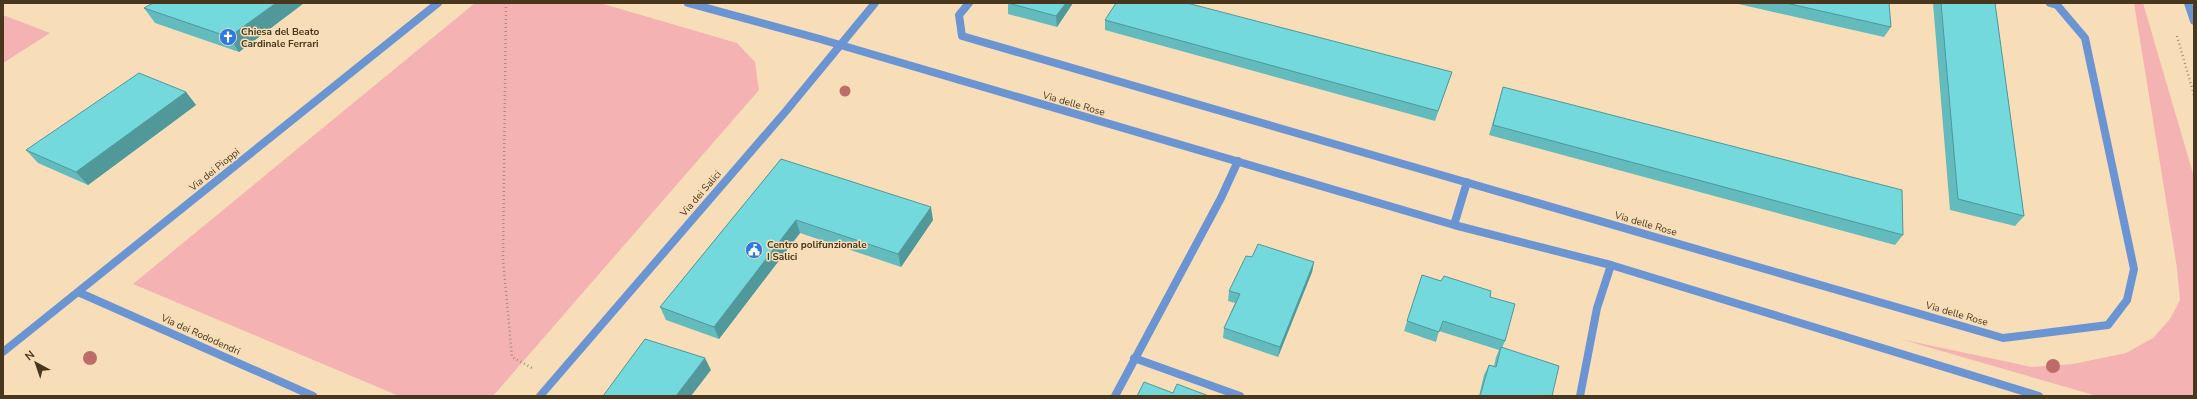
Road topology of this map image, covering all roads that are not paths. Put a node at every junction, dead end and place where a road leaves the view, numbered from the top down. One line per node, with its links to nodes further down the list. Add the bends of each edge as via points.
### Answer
1 (438, 3): 13 (street, Via dei Pioppi)
2 (688, 3): 8 (street, Via delle Rose)
3 (875, 3): 8 (street, Via dei Salici)
4 (969, 3): 10 (street, Via delle Rose, via 959,16 962,36)
5 (2050, 3): 10 (street, Via delle Rose, via 2057,5 2085,38 2134,269 2127,300 2108,325 2003,338)
6 (2188, 3): 7 (street)
7 (2194, 21)
8 (841, 45): 9 (street, Via delle Rose); 17 (street, Via dei Salici)
9 (1238, 161): 11 (street, Via delle Rose); 15 (street, via 1221,198)
10 (1467, 182): 11 (street)
11 (1454, 225): 12 (street, Via delle Rose)
12 (1611, 265): 20 (street, via 1597,308); 21 (street, Via delle Rose)
13 (78, 292): 14 (street, Via dei Pioppi); 16 (street, Via dei Rododendri)
14 (3, 352)
15 (1134, 358): 18 (street); 19 (street)
16 (313, 396)
17 (540, 396)
18 (1115, 396)
19 (1240, 396)
20 (1580, 396)
21 (2040, 396)

